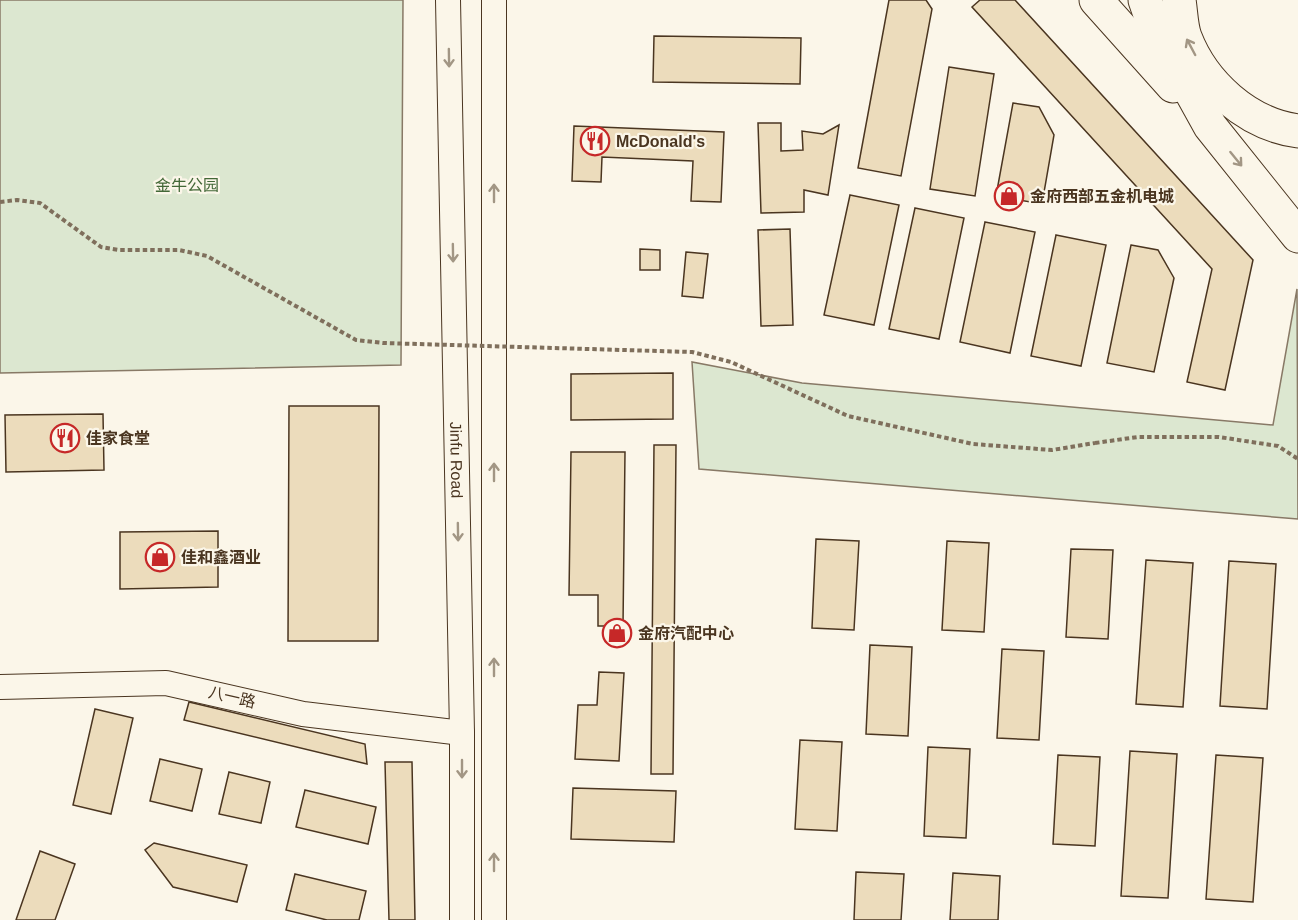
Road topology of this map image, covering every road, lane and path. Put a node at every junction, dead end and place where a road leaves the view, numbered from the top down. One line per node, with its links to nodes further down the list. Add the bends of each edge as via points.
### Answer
1 (448, 0): 12 (street, Jinfu Road, one-way to 12)
2 (494, 0): 14 (street, one-way to 2)
3 (1096, 0): 6 (highway)
4 (1145, 0): 6 (highway, via 1153,23)
5 (1179, 0): 7 (highway, one-way to 5, via 1244,111 1207,77 1184,36)
6 (1210, 126): 9 (highway, one-way to 9)
7 (1298, 131)
8 (0, 202): 10 (path, bridge, via 40,203 101,248 179,250 207,256 356,340 383,344 692,352 731,362 848,416 973,444 1052,450 1138,437 1219,437 1278,446)
9 (1298, 236)
10 (1298, 459)
11 (0, 687): 12 (street, 八一路, via 166,683 303,714)
12 (462, 733): 13 (street, Jinfu Road, one-way to 13)
13 (462, 920)
14 (494, 920)

